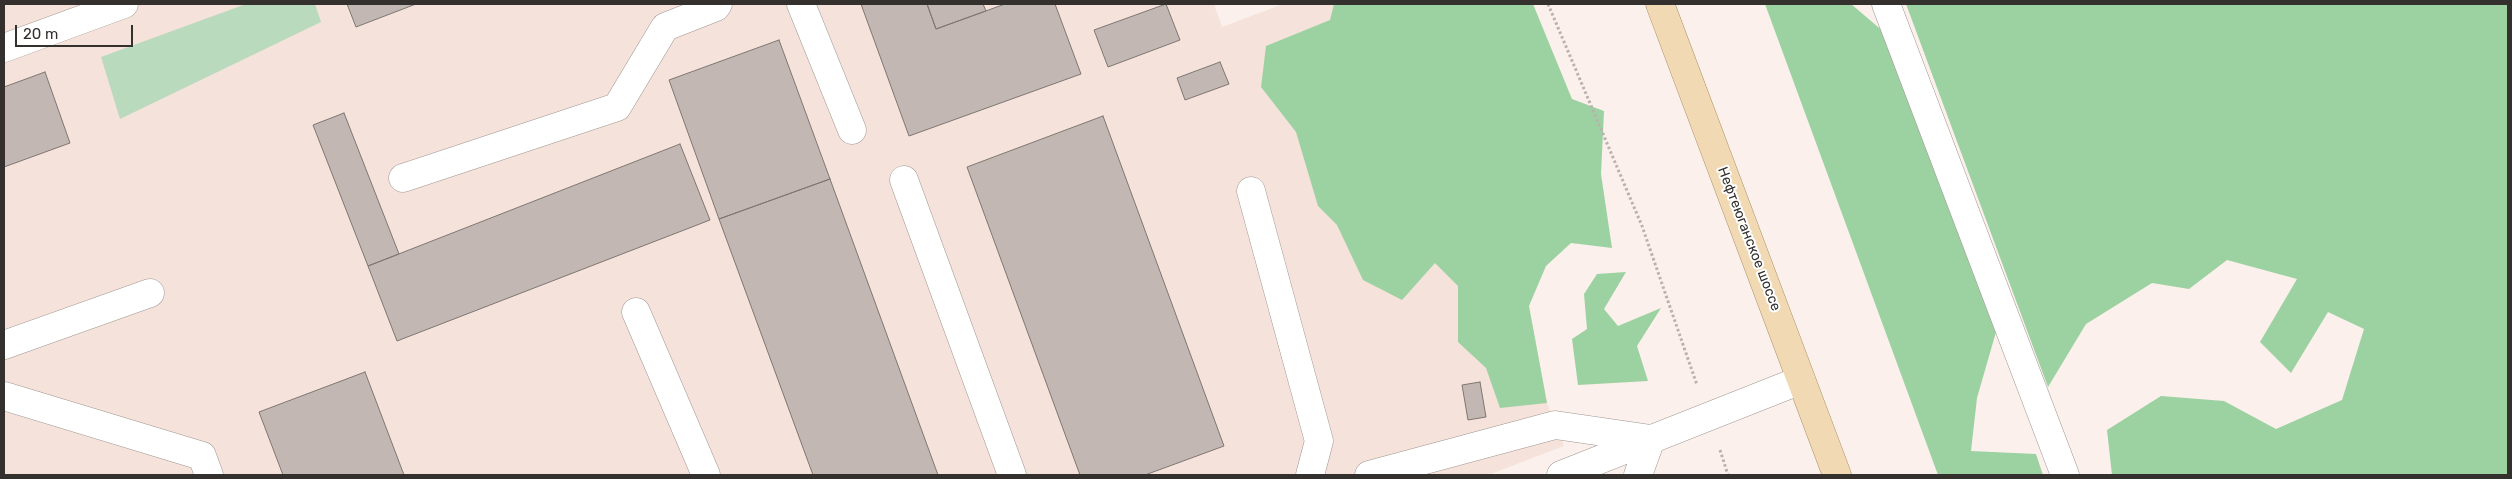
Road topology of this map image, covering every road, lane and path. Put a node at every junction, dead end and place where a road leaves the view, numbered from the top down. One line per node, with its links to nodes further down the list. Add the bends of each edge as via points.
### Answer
1 (124, 4): 7 (lane)
2 (718, 4): 9 (lane, via 716,8 665,27 617,107)
3 (801, 4): 8 (lane)
4 (1548, 4): 17 (path, via 1642,226)
5 (1660, 4): 15 (main road, Нефтеюганское шоссе)
6 (1886, 4): 28 (lane)
7 (4, 48)
8 (852, 130)
9 (403, 178)
10 (904, 180): 21 (lane)
11 (1251, 191): 22 (lane, via 1319,441)
12 (150, 293): 14 (lane)
13 (636, 312): 20 (lane)
14 (4, 345)
15 (1802, 380): 17 (lane); 27 (main road, Нефтеюганское шоссе)
16 (4, 396): 19 (lane, via 202,456)
17 (1708, 416): 18 (lane); 26 (path)
18 (1651, 439): 23 (lane, via 1555,425); 24 (lane); 25 (lane)
19 (209, 475)
20 (706, 475)
21 (1012, 475)
22 (1310, 475)
23 (1370, 475)
24 (1561, 475)
25 (1638, 475)
26 (1728, 475)
27 (1837, 475)
28 (2066, 475)

